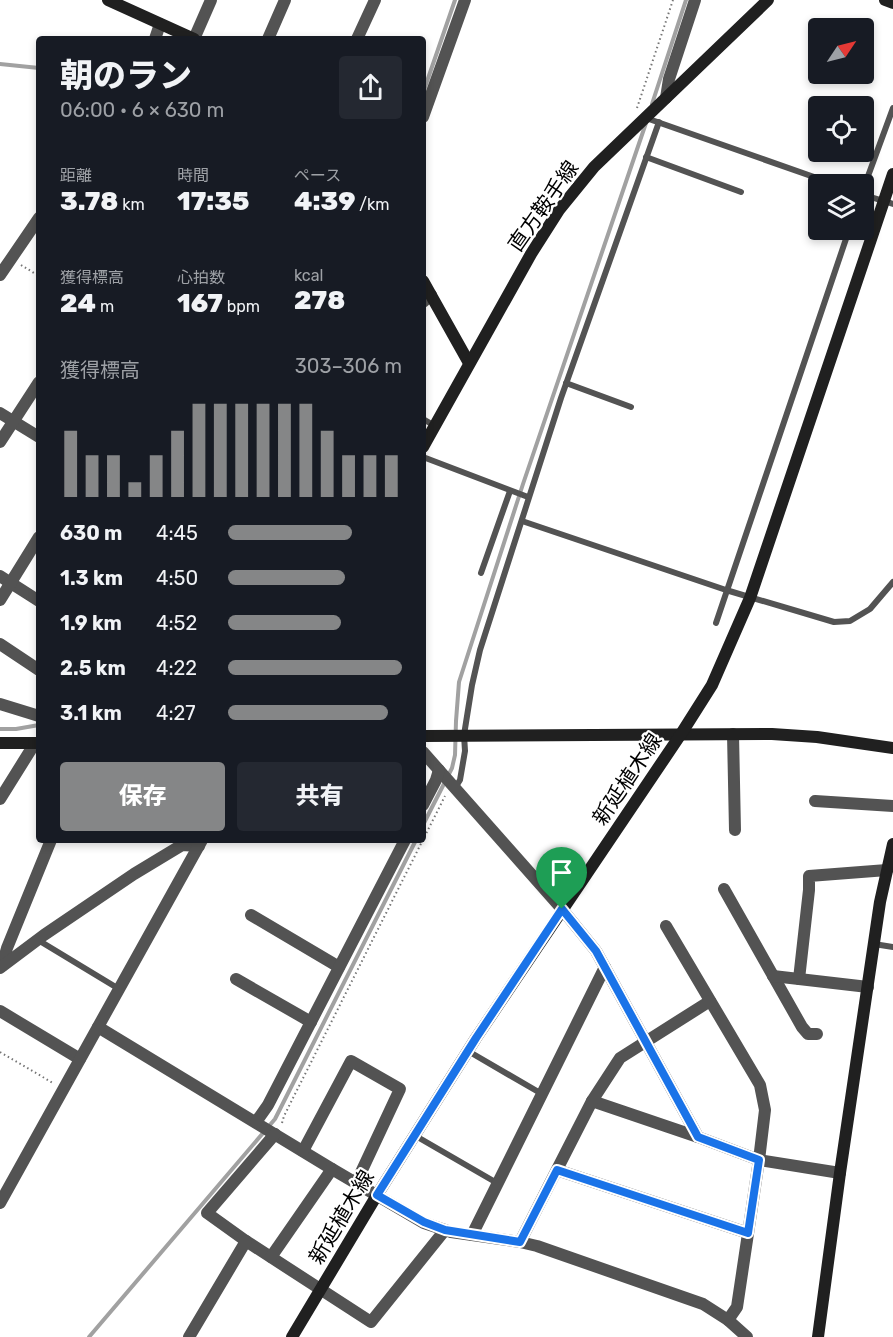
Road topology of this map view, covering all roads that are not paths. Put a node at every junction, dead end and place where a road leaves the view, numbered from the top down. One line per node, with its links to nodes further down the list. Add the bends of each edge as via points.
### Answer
1 (108, 0): 10 (main road)
2 (211, 0): 13 (street)
3 (285, 0): 14 (street)
4 (375, 0): 15 (street)
5 (465, 0): 18 (street)
6 (695, 0): 16 (street)
7 (768, 0): 16 (main road, 直方鞍手線)
8 (885, 0): 9 (main road)
9 (893, 3)
10 (160, 24): 11 (street); 12 (main road)
11 (156, 36)
12 (187, 36)
13 (195, 36)
14 (269, 36)
15 (358, 36)
16 (666, 98): 19 (main road, 直方鞍手線)
17 (893, 108): 22 (lane)
18 (426, 109)
19 (646, 118): 20 (lane); 31 (main road, 直方鞍手線, via 594,167 559,210)
20 (659, 122): 21 (lane); 24 (lane)
21 (646, 157): 25 (lane); 32 (lane)
22 (869, 174)
23 (893, 174): 26 (main road)
24 (808, 175)
25 (741, 192)
26 (888, 202): 51 (main road)
27 (36, 222): 29 (street)
28 (846, 240): 50 (lane)
29 (0, 275)
30 (427, 299): 31 (main road)
31 (469, 363): 38 (main road, 直方鞍手線)
32 (566, 383): 34 (lane); 44 (lane)
33 (36, 387): 36 (street)
34 (631, 407)
35 (0, 413): 36 (street)
36 (14, 421): 39 (street); 40 (street)
37 (426, 421): 38 (lane)
38 (435, 426): 41 (main road, 直方鞍手線)
39 (36, 435)
40 (0, 442)
41 (426, 442)
42 (426, 458): 43 (lane)
43 (510, 491): 44 (lane); 47 (lane)
44 (528, 497): 45 (lane)
45 (522, 520): 50 (lane); 61 (lane, via 480,650)
46 (36, 541): 48 (street)
47 (481, 573)
48 (5, 579): 52 (street); 53 (street)
49 (893, 582): 51 (lane, via 870,609 850,621 834,622)
50 (726, 591): 51 (lane); 54 (lane)
51 (750, 598): 59 (main road, via 712,685)
52 (36, 599)
53 (0, 600)
54 (716, 623)
55 (0, 644): 56 (street)
56 (36, 668)
57 (0, 704): 58 (street)
58 (36, 715)
59 (681, 734): 60 (main road); 61 (main road, 新延植木線); 81 (main road, 新延植木線)
60 (733, 734): 66 (main road, via 817,737); 74 (street)
61 (464, 735): 62 (main road, 新延植木線); 69 (lane, via 465,751)
62 (426, 736)
63 (0, 743): 64 (main road)
64 (36, 743)
65 (36, 745): 70 (street)
66 (893, 748)
67 (426, 756): 68 (street)
68 (439, 771): 69 (street); 71 (street)
69 (455, 789): 81 (street)
70 (0, 799)
71 (426, 799)
72 (815, 801): 73 (street)
73 (893, 806)
74 (735, 830)
75 (50, 843): 87 (street)
76 (201, 843): 84 (street, via 182,845); 94 (street)
77 (403, 843): 88 (street)
78 (893, 844): 79 (main road)
79 (888, 870): 85 (main road); 92 (street, via 809,876)
80 (724, 889): 90 (street)
81 (562, 909): 89 (street); 101 (main road, 新延植木線)
82 (251, 915): 88 (street)
83 (666, 926): 95 (street)
84 (37, 940): 87 (street); 94 (lane)
85 (874, 944): 86 (lane); 93 (main road)
86 (893, 947)
87 (1, 967)
88 (339, 967): 97 (street)
89 (605, 967): 100 (street); 103 (street)
90 (773, 976): 92 (street); 99 (street, via 802,1027 808,1034)
91 (236, 979): 97 (street)
92 (799, 979): 93 (street)
93 (868, 987): 113 (main road)
94 (119, 989): 98 (street)
95 (710, 1001): 100 (street); 110 (street, via 760,1085 765,1110)
96 (0, 1011): 102 (street)
97 (311, 1022): 105 (street)
98 (98, 1027): 102 (street); 105 (street)
99 (817, 1034)
100 (645, 1042): 104 (street, via 620,1058); 108 (street)
101 (468, 1051): 103 (lane); 107 (main road, 新延植木線)
102 (80, 1059): 117 (street)
103 (542, 1094): 115 (street)
104 (592, 1101): 108 (street); 112 (street)
105 (256, 1122): 106 (street)
106 (275, 1134): 109 (street); 121 (street, via 207,1214)
107 (414, 1135): 115 (lane); 116 (main road, 新延植木線)
108 (698, 1137): 110 (street)
109 (303, 1151): 111 (street); 114 (street, via 351,1061 400,1089)
110 (759, 1160): 113 (street); 119 (street)
111 (332, 1169): 114 (street); 123 (street)
112 (557, 1170): 119 (street); 122 (street)
113 (840, 1173): 129 (main road)
114 (356, 1183): 116 (street)
115 (497, 1183): 120 (street)
116 (377, 1195): 118 (street); 124 (main road, 新延植木線)
117 (0, 1203)
118 (445, 1230): 120 (street); 124 (street, via 371,1322)
119 (748, 1233): 125 (street, via 737,1307)
120 (472, 1235): 122 (street)
121 (246, 1241): 123 (street); 126 (street)
122 (520, 1242): 125 (street, via 703,1304)
123 (271, 1257): 124 (street)
124 (321, 1289): 127 (main road, 新延植木線)
125 (728, 1320): 128 (street)
126 (189, 1337)
127 (292, 1337)
128 (747, 1337)
129 (819, 1337)

